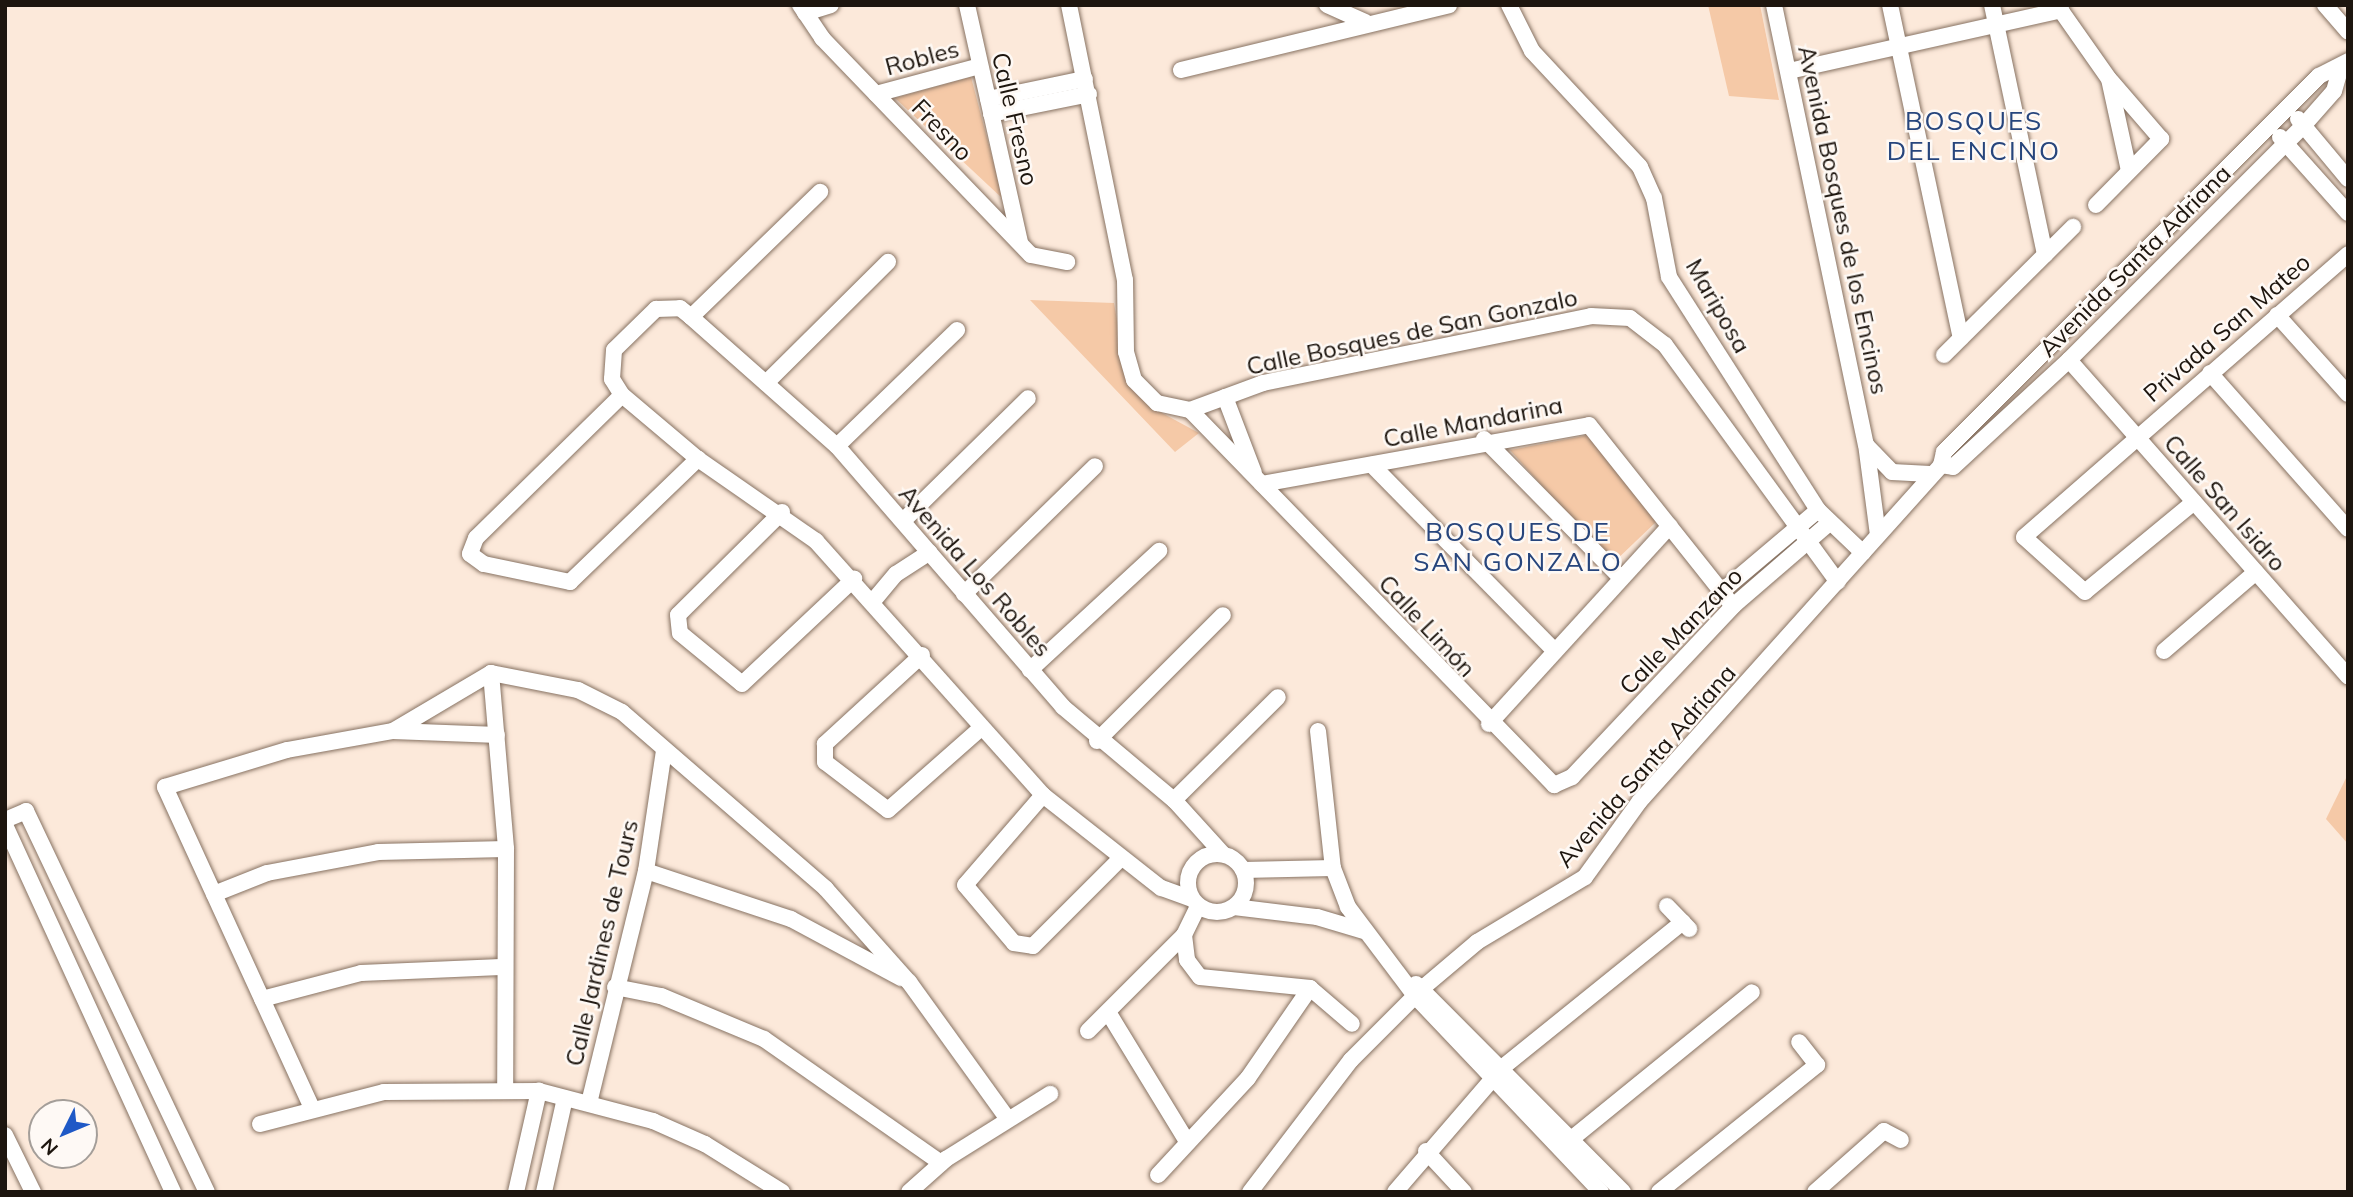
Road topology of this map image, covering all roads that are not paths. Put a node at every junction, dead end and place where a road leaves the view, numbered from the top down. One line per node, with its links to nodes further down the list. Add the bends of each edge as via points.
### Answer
1 (831, 5): 12 (street)
2 (967, 5): 18 (street, Calle Fresno)
3 (1069, 5): 22 (street)
4 (1327, 5): 13 (street, via 1345,18)
5 (1449, 5): 13 (street)
6 (1508, 5): 63 (street, Mariposa, via 1532,51 1640,167 1654,198 1669,277)
7 (1774, 5): 20 (street, Avenida Bosques de los Encinos)
8 (1890, 5): 16 (street)
9 (1992, 5): 14 (street)
10 (2325, 5): 15 (street)
11 (2059, 8): 14 (street); 21 (street)
12 (803, 9): 23 (street, Fresno)
13 (1375, 23): 19 (street)
14 (1996, 25): 16 (street); 36 (street)
15 (2348, 31)
16 (1898, 47): 20 (street); 43 (street)
17 (2345, 64): 25 (street, Avenida Santa Adriana, via 2319,76); 26 (street, Avenida Santa Adriana, via 2334,91)
18 (980, 66): 23 (street, Robles); 24 (street, Calle Fresno)
19 (1181, 70)
20 (1788, 71): 55 (street, Avenida Bosques de los Encinos)
21 (2109, 79): 29 (street); 29 (street, via 2161,139)
22 (1087, 86): 24 (street); 52 (street, via 1125,280 1126,352 1134,380 1157,403)
23 (876, 94): 35 (street, Fresno)
24 (989, 107): 35 (street, Calle Fresno)
25 (2289, 109): 26 (street); 27 (street, Avenida Santa Adriana)
26 (2304, 125): 28 (street, Avenida Santa Adriana); 30 (street)
27 (2271, 128): 28 (street); 60 (street, Avenida Santa Adriana, via 1944,452)
28 (2287, 143): 33 (street); 45 (street, Avenida Santa Adriana)
29 (2129, 171): 32 (street)
30 (2348, 179)
31 (820, 192): 41 (street)
32 (2096, 205)
33 (2348, 213)
34 (2073, 227): 36 (street)
35 (1020, 243): 39 (street, Fresno, via 1043,262)
36 (2045, 254): 43 (street)
37 (2348, 254): 40 (street, Privada San Mateo)
38 (888, 262): 47 (street)
39 (1067, 262)
40 (2277, 315): 46 (street, Privada San Mateo); 48 (street)
41 (691, 317): 47 (street, Avenida Los Robles); 49 (street, via 680,308 656,309 614,350 612,379)
42 (957, 330): 56 (street)
43 (1961, 338): 44 (street)
44 (1944, 355)
45 (2068, 360): 53 (street, Calle San Isidro); 60 (street, Avenida Santa Adriana, via 1953,467)
46 (2210, 373): 53 (street, Privada San Mateo); 68 (street)
47 (766, 383): 56 (street, Avenida Los Robles)
48 (2348, 394)
49 (622, 395): 57 (street); 57 (street, via 476,538 470,554 484,564 570,582)
50 (1225, 397): 52 (street, Calle Bosques de San Gonzalo); 61 (street, Calle Limón); 70 (street, Calle Bosques de San Gonzalo, via 1591,316 1630,318 1665,345)
51 (1028, 398): 65 (street)
52 (1190, 410): 61 (street, Calle Limón)
53 (2136, 437): 62 (street, Calle San Isidro); 62 (street, Privada San Mateo, via 2025,533 2026,540 2085,592)
54 (1484, 439): 58 (street, Calle Mandarina); 67 (street, Calle Mandarina, via 1589,425); 75 (street)
55 (1866, 444): 60 (street, via 1892,472); 69 (street, Avenida Bosques de los Encinos)
56 (838, 446): 65 (street, Avenida Los Robles)
57 (698, 459): 64 (street)
58 (1372, 465): 61 (street, Calle Mandarina); 83 (street)
59 (1095, 466): 79 (street)
60 (1935, 469): 69 (street, Avenida Santa Adriana)
61 (1259, 481): 90 (street, Calle Limón)
62 (2194, 502): 74 (street, Calle San Isidro)
63 (1818, 510): 66 (street, Mariposa); 70 (street, Calle Manzano)
64 (782, 512): 76 (street); 76 (street, via 678,615 680,633 742,684)
65 (903, 521): 72 (street, Avenida Los Robles)
66 (1828, 524): 70 (street, Calle Manzano); 73 (street, Mariposa)
67 (1670, 526): 75 (street); 78 (street, Calle Mandarina)
68 (2348, 529)
69 (1878, 535): 73 (street, Avenida Santa Adriana)
70 (1800, 538): 77 (street, Calle Bosques de San Gonzalo); 78 (street, Calle Manzano); 81 (street, Calle Manzano)
71 (1159, 551): 86 (street)
72 (930, 552): 79 (street, Avenida Los Robles); 80 (street, via 896,574)
73 (1863, 553): 77 (street, Avenida Santa Adriana)
74 (2256, 572): 84 (street); 88 (street, Calle San Isidro)
75 (1621, 578): 83 (street)
76 (854, 579): 80 (street)
77 (1838, 582): 117 (street, Avenida Santa Adriana, via 1639,802 1585,877 1477,942)
78 (1721, 592): 81 (street, Calle Mandarina)
79 (964, 594): 86 (street, Avenida Los Robles)
80 (874, 600): 85 (street)
81 (1732, 606): 97 (street, Calle Manzano)
82 (1223, 615): 95 (street)
83 (1554, 650): 90 (street)
84 (2164, 650)
85 (922, 655): 91 (street); 91 (street, via 825,744 825,762 888,810)
86 (1030, 670): 95 (street, Avenida Los Robles)
87 (491, 673): 92 (street); 94 (street); 96 (street, via 578,690 622,712)
88 (2348, 676)
89 (1278, 697): 99 (street)
90 (1489, 723): 97 (street, Calle Limón, via 1545,780 1554,785)
91 (982, 728): 98 (street)
92 (393, 731): 94 (street); 107 (street, via 287,750 165,787)
93 (1318, 732): 104 (street)
94 (497, 735): 101 (street)
95 (1097, 741): 99 (street, Avenida Los Robles)
96 (664, 751): 106 (street, Calle Jardines de Tours); 114 (street, via 826,889)
97 (1573, 777)
98 (1043, 795): 103 (street); 103 (street, via 965,885 1014,943 1033,946)
99 (1174, 800): 102 (street, Avenida Los Robles)
100 (5, 823): 122 (street, via 26,811); 124 (street)
101 (506, 849): 107 (street, via 378,852 267,873); 113 (street)
102 (1223, 854): 105 (street); 108 (street, via 1204,857 1191,871)
103 (1121, 858): 108 (street, via 1161,888)
104 (1333, 868): 105 (street); 111 (street)
105 (1243, 870): 110 (street, via 1246,890)
106 (646, 872): 114 (street, via 791,919); 115 (street, Calle Jardines de Tours)
107 (214, 894): 118 (street)
108 (1195, 902): 110 (street, via 1220,913); 112 (street)
109 (1667, 906): 126 (street, via 1686,926)
110 (1234, 907): 111 (street, via 1317,917)
111 (1364, 931): 117 (street)
112 (1184, 935): 116 (street, via 1187,960 1200,977); 120 (street)
113 (501, 967): 118 (street, via 361,974); 127 (street)
114 (909, 982): 133 (street)
115 (615, 987): 131 (street, Calle Jardines de Tours); 140 (street, via 661,996 764,1040)
116 (1310, 988): 121 (street); 137 (street, via 1248,1078)
117 (1417, 988): 126 (street); 149 (street, Avenida Santa Adriana, via 1342,1071)
118 (262, 999): 132 (street)
119 (1764, 1005): 138 (street, via 1749,988)
120 (1108, 1012): 123 (street); 137 (street)
121 (1352, 1024)
122 (132, 1031): 124 (street); 144 (street)
123 (1088, 1031)
124 (106, 1041): 143 (street)
125 (1799, 1042): 154 (street, via 1817,1065)
126 (1497, 1073): 138 (street); 139 (street)
127 (505, 1089): 128 (street); 132 (street, via 384,1092)
128 (538, 1091): 130 (street); 145 (street)
129 (1050, 1094): 133 (street)
130 (565, 1098): 131 (street); 146 (street)
131 (589, 1103): 147 (street, via 705,1144)
132 (311, 1106): 134 (street)
133 (1007, 1118): 140 (street)
134 (260, 1124)
135 (5, 1135): 142 (street)
136 (1901, 1140): 155 (street, via 1884,1131)
137 (1188, 1143): 141 (street)
138 (1565, 1144): 152 (street); 153 (street)
139 (1426, 1151): 150 (street); 151 (street)
140 (941, 1163): 148 (street)
141 (1158, 1175)
142 (33, 1192)
143 (173, 1192)
144 (207, 1192)
145 (516, 1192)
146 (544, 1192)
147 (782, 1192)
148 (909, 1192)
149 (1250, 1192)
150 (1395, 1192)
151 (1465, 1192)
152 (1601, 1192)
153 (1623, 1192)
154 (1659, 1192)
155 (1815, 1192)

